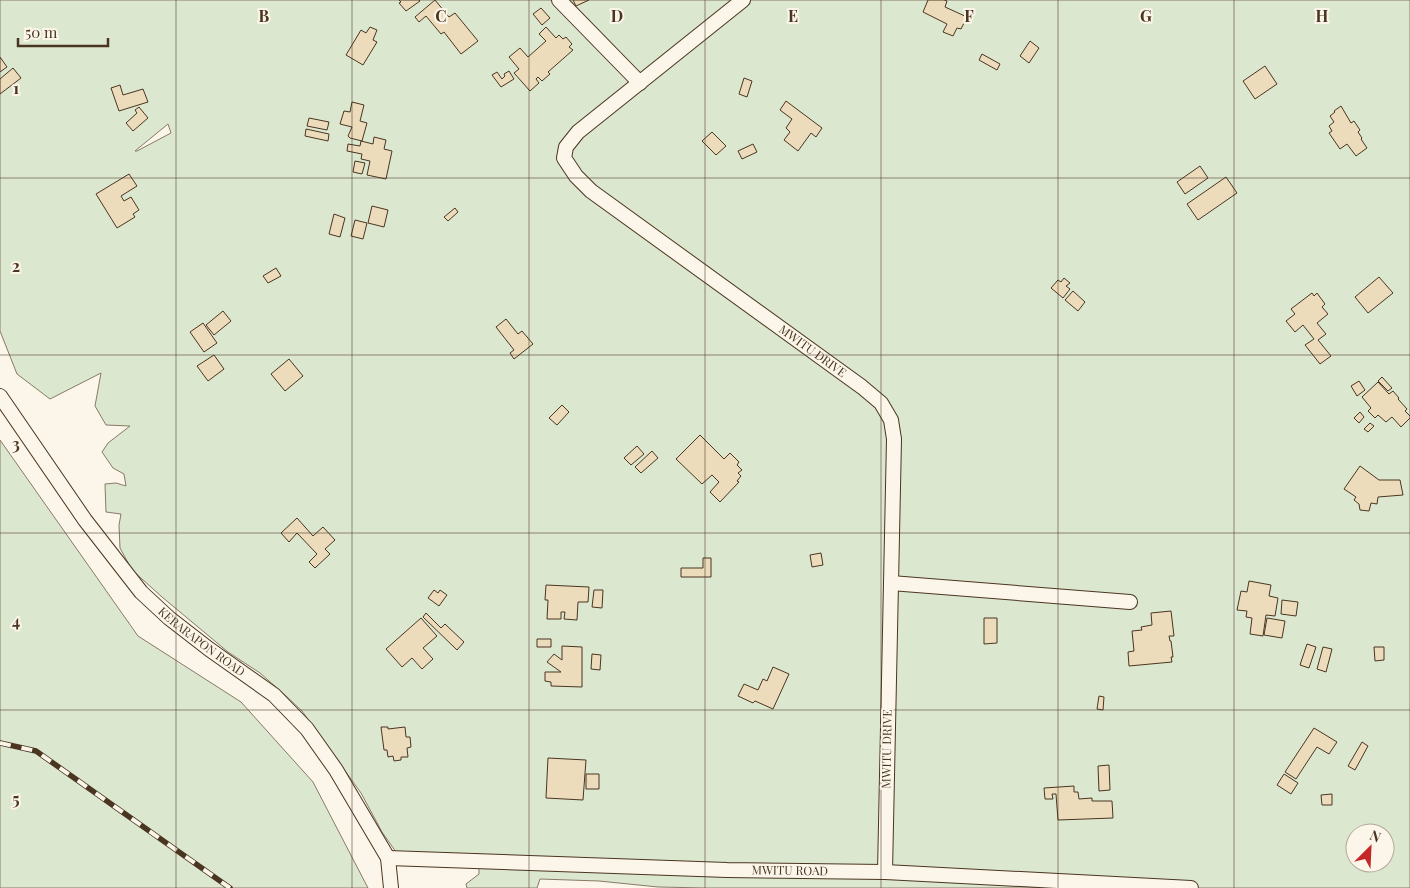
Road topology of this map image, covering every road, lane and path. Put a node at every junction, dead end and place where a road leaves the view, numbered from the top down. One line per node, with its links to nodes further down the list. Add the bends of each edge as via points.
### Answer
1 (559, 0): 3 (street)
2 (743, 0): 3 (street, MWITU DRIVE)
3 (640, 83): 5 (street, MWITU DRIVE, via 578,132 566,147 564,158 591,191 881,403 891,420 894,439)
4 (0, 396): 7 (street, KERARAPON ROAD, via 85,520 141,592 209,649 274,695 307,729 336,770)
5 (891, 584): 6 (street); 8 (street, MWITU DRIVE)
6 (1130, 602)
7 (388, 858): 8 (street, MWITU ROAD, via 718,870); 9 (street, KERARAPON ROAD)
8 (884, 872): 10 (street, MWITU ROAD)
9 (391, 888)
10 (1191, 888)

